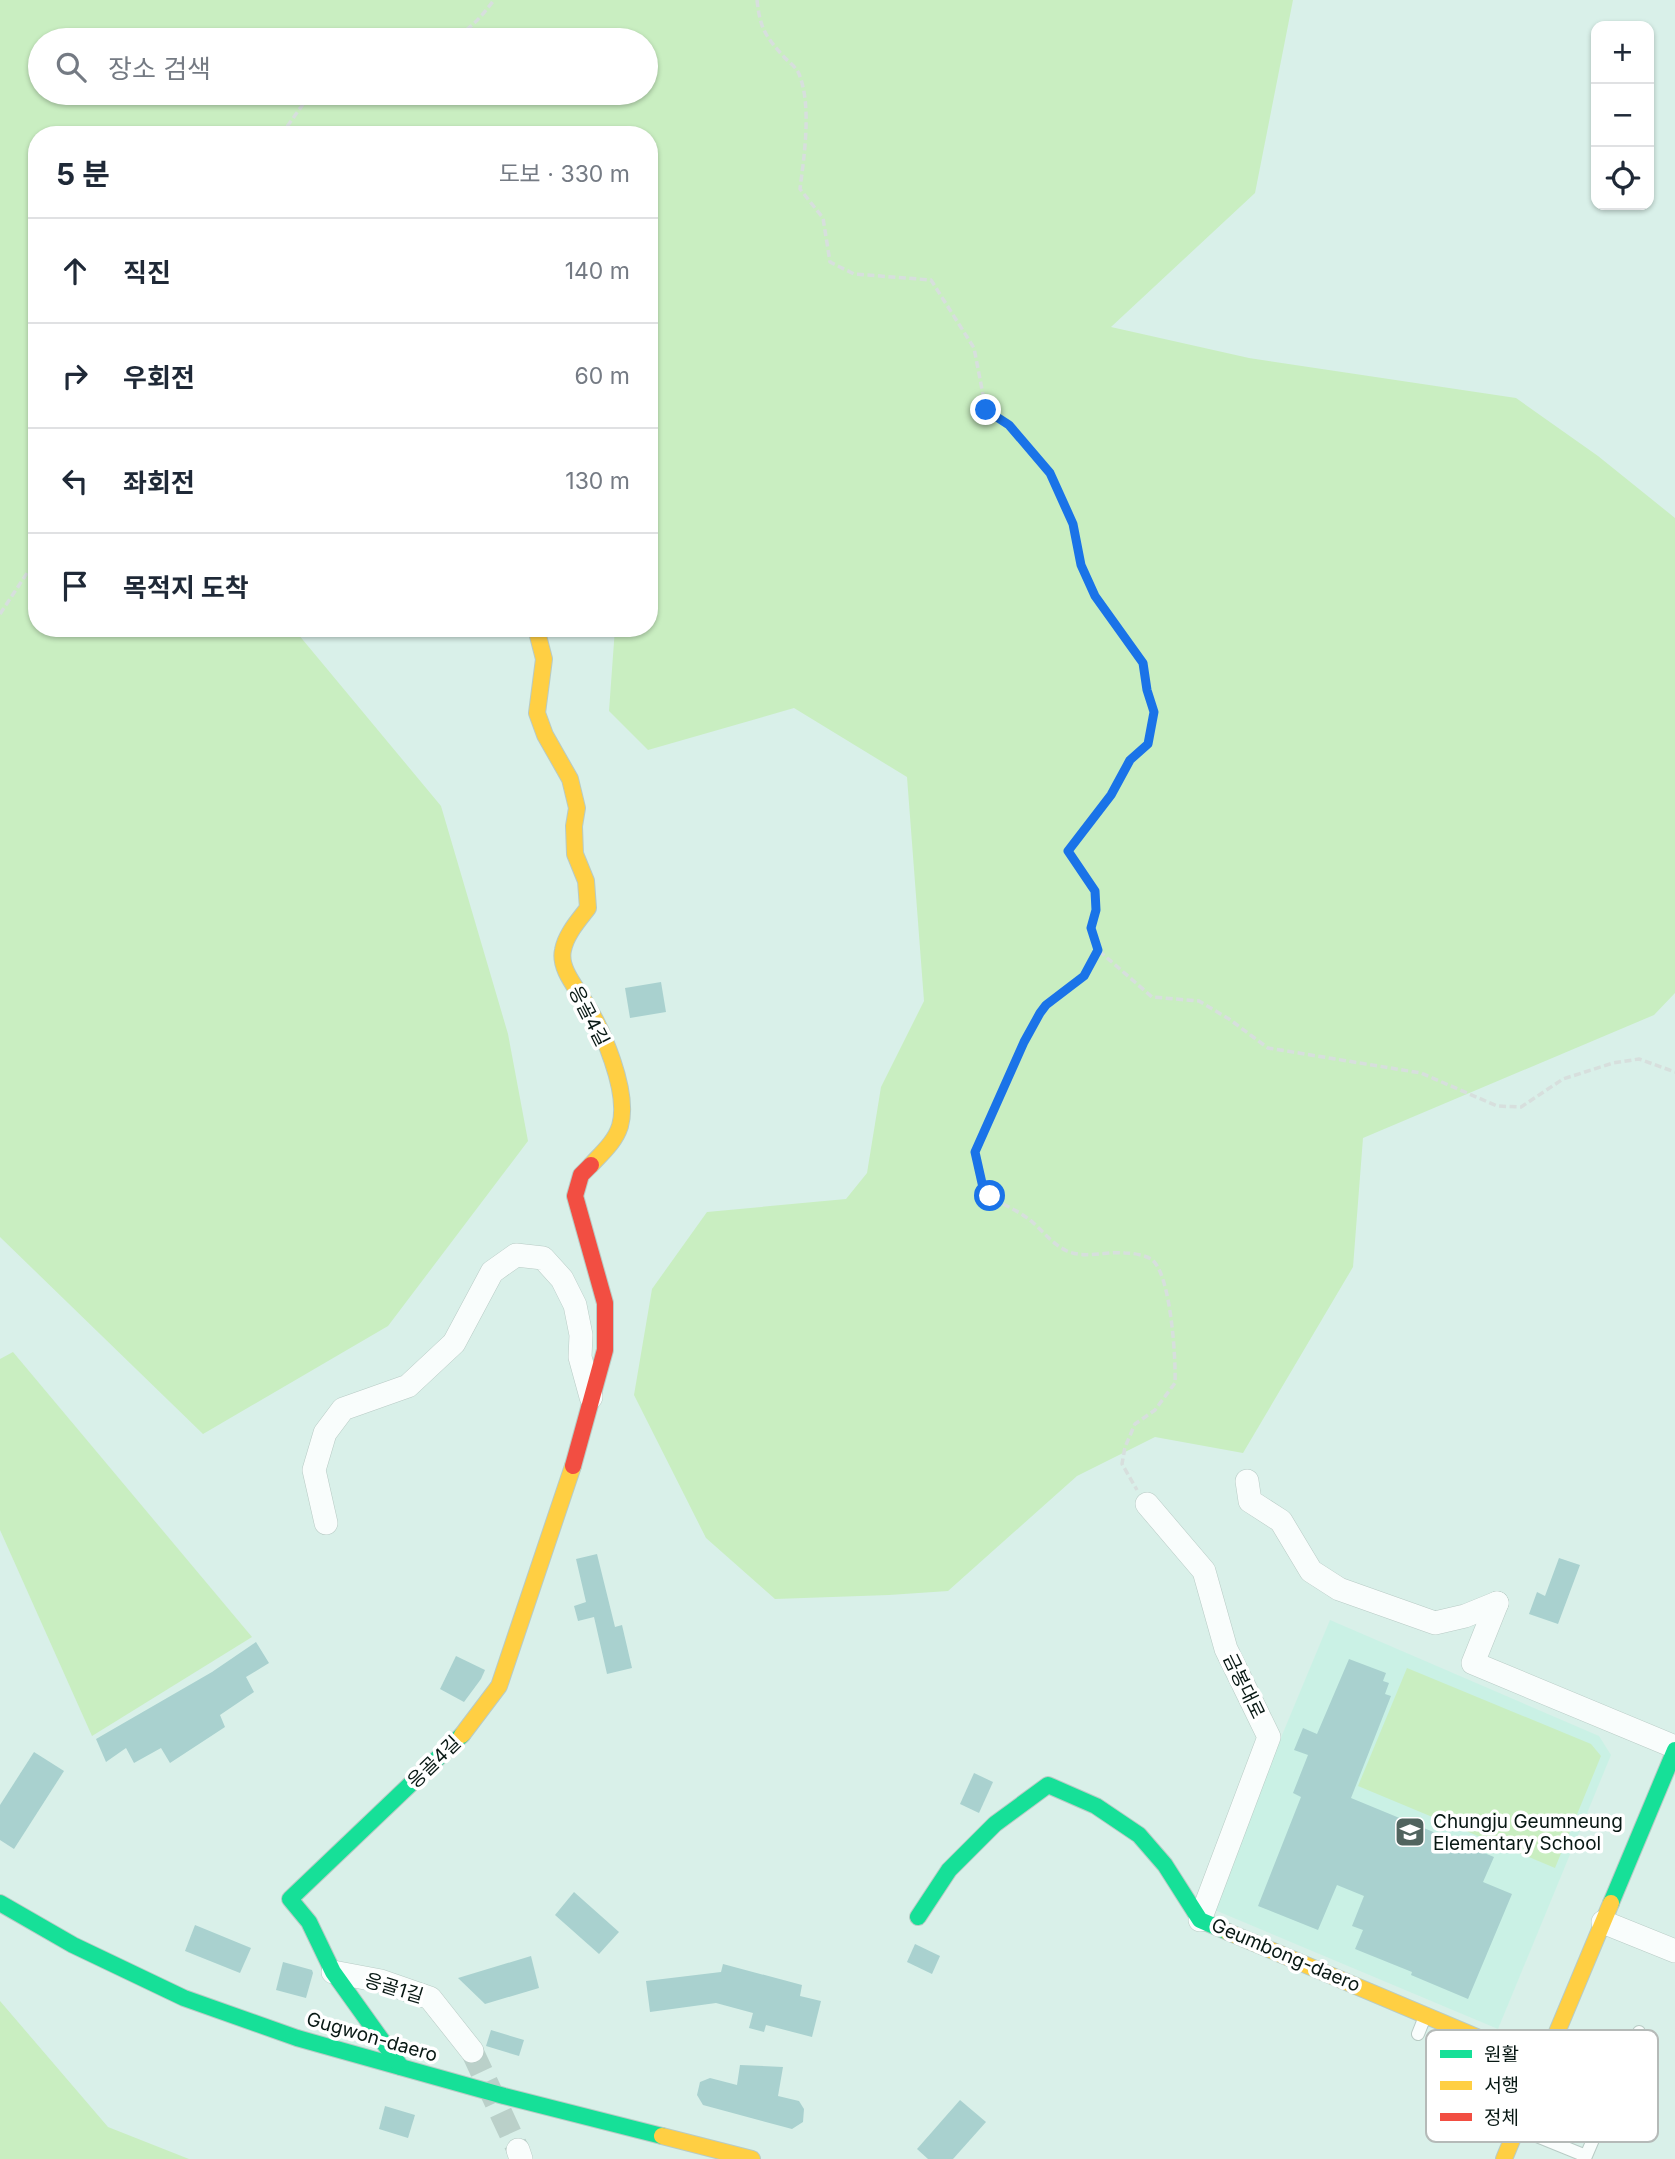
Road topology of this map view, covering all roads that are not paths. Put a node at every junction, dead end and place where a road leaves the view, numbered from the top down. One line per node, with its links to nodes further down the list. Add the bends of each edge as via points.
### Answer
1 (538, 637): 2 (street, 응골4길, via 544,659 537,713 570,779 576,808 575,854 586,881 588,908 562,951 566,972 589,1008 618,1075 623,1102 620,1126 611,1144 581,1175 575,1196 605,1303 605,1350)
2 (592, 1401): 5 (street, via 580,1357 575,1304 562,1279 543,1258 516,1255 492,1272 454,1343 408,1386 343,1409 326,1433 313,1470); 12 (street, 응골4길, via 568,1486 499,1686 456,1743 290,1899 309,1922)
3 (1247, 1481): 6 (street, via 1250,1501 1281,1521 1311,1572 1339,1589 1435,1623 1497,1602 1473,1663)
4 (1147, 1504): 9 (street, 금봉대로, via 1204,1571 1226,1649 1269,1737)
5 (326, 1523)
6 (1675, 1749): 10 (street)
7 (0, 1903): 18 (street, Gugwon-daero, via 73,1945 184,1998 297,2038)
8 (918, 1917): 9 (street, Geumbong-daero, via 949,1870 985,1833 1048,1785 1110,1815 1140,1836)
9 (1200, 1920): 13 (street, Geumbong-daero, via 1386,1992)
10 (1603, 1922): 11 (street); 15 (street)
11 (1675, 1951)
12 (333, 1972): 17 (street, 응골1길, via 381,1981 430,1998); 18 (street, 응골4길)
13 (1426, 2014): 14 (street, Geumbong-daero); 16 (lane)
14 (1463, 2030)
15 (1558, 2030)
16 (1419, 2034)
17 (472, 2050)
18 (401, 2067): 22 (street, Gugwon-daero)
19 (1511, 2142): 23 (street)
20 (1549, 2142): 21 (lane)
21 (1586, 2158)
22 (752, 2159)
23 (1504, 2159)

